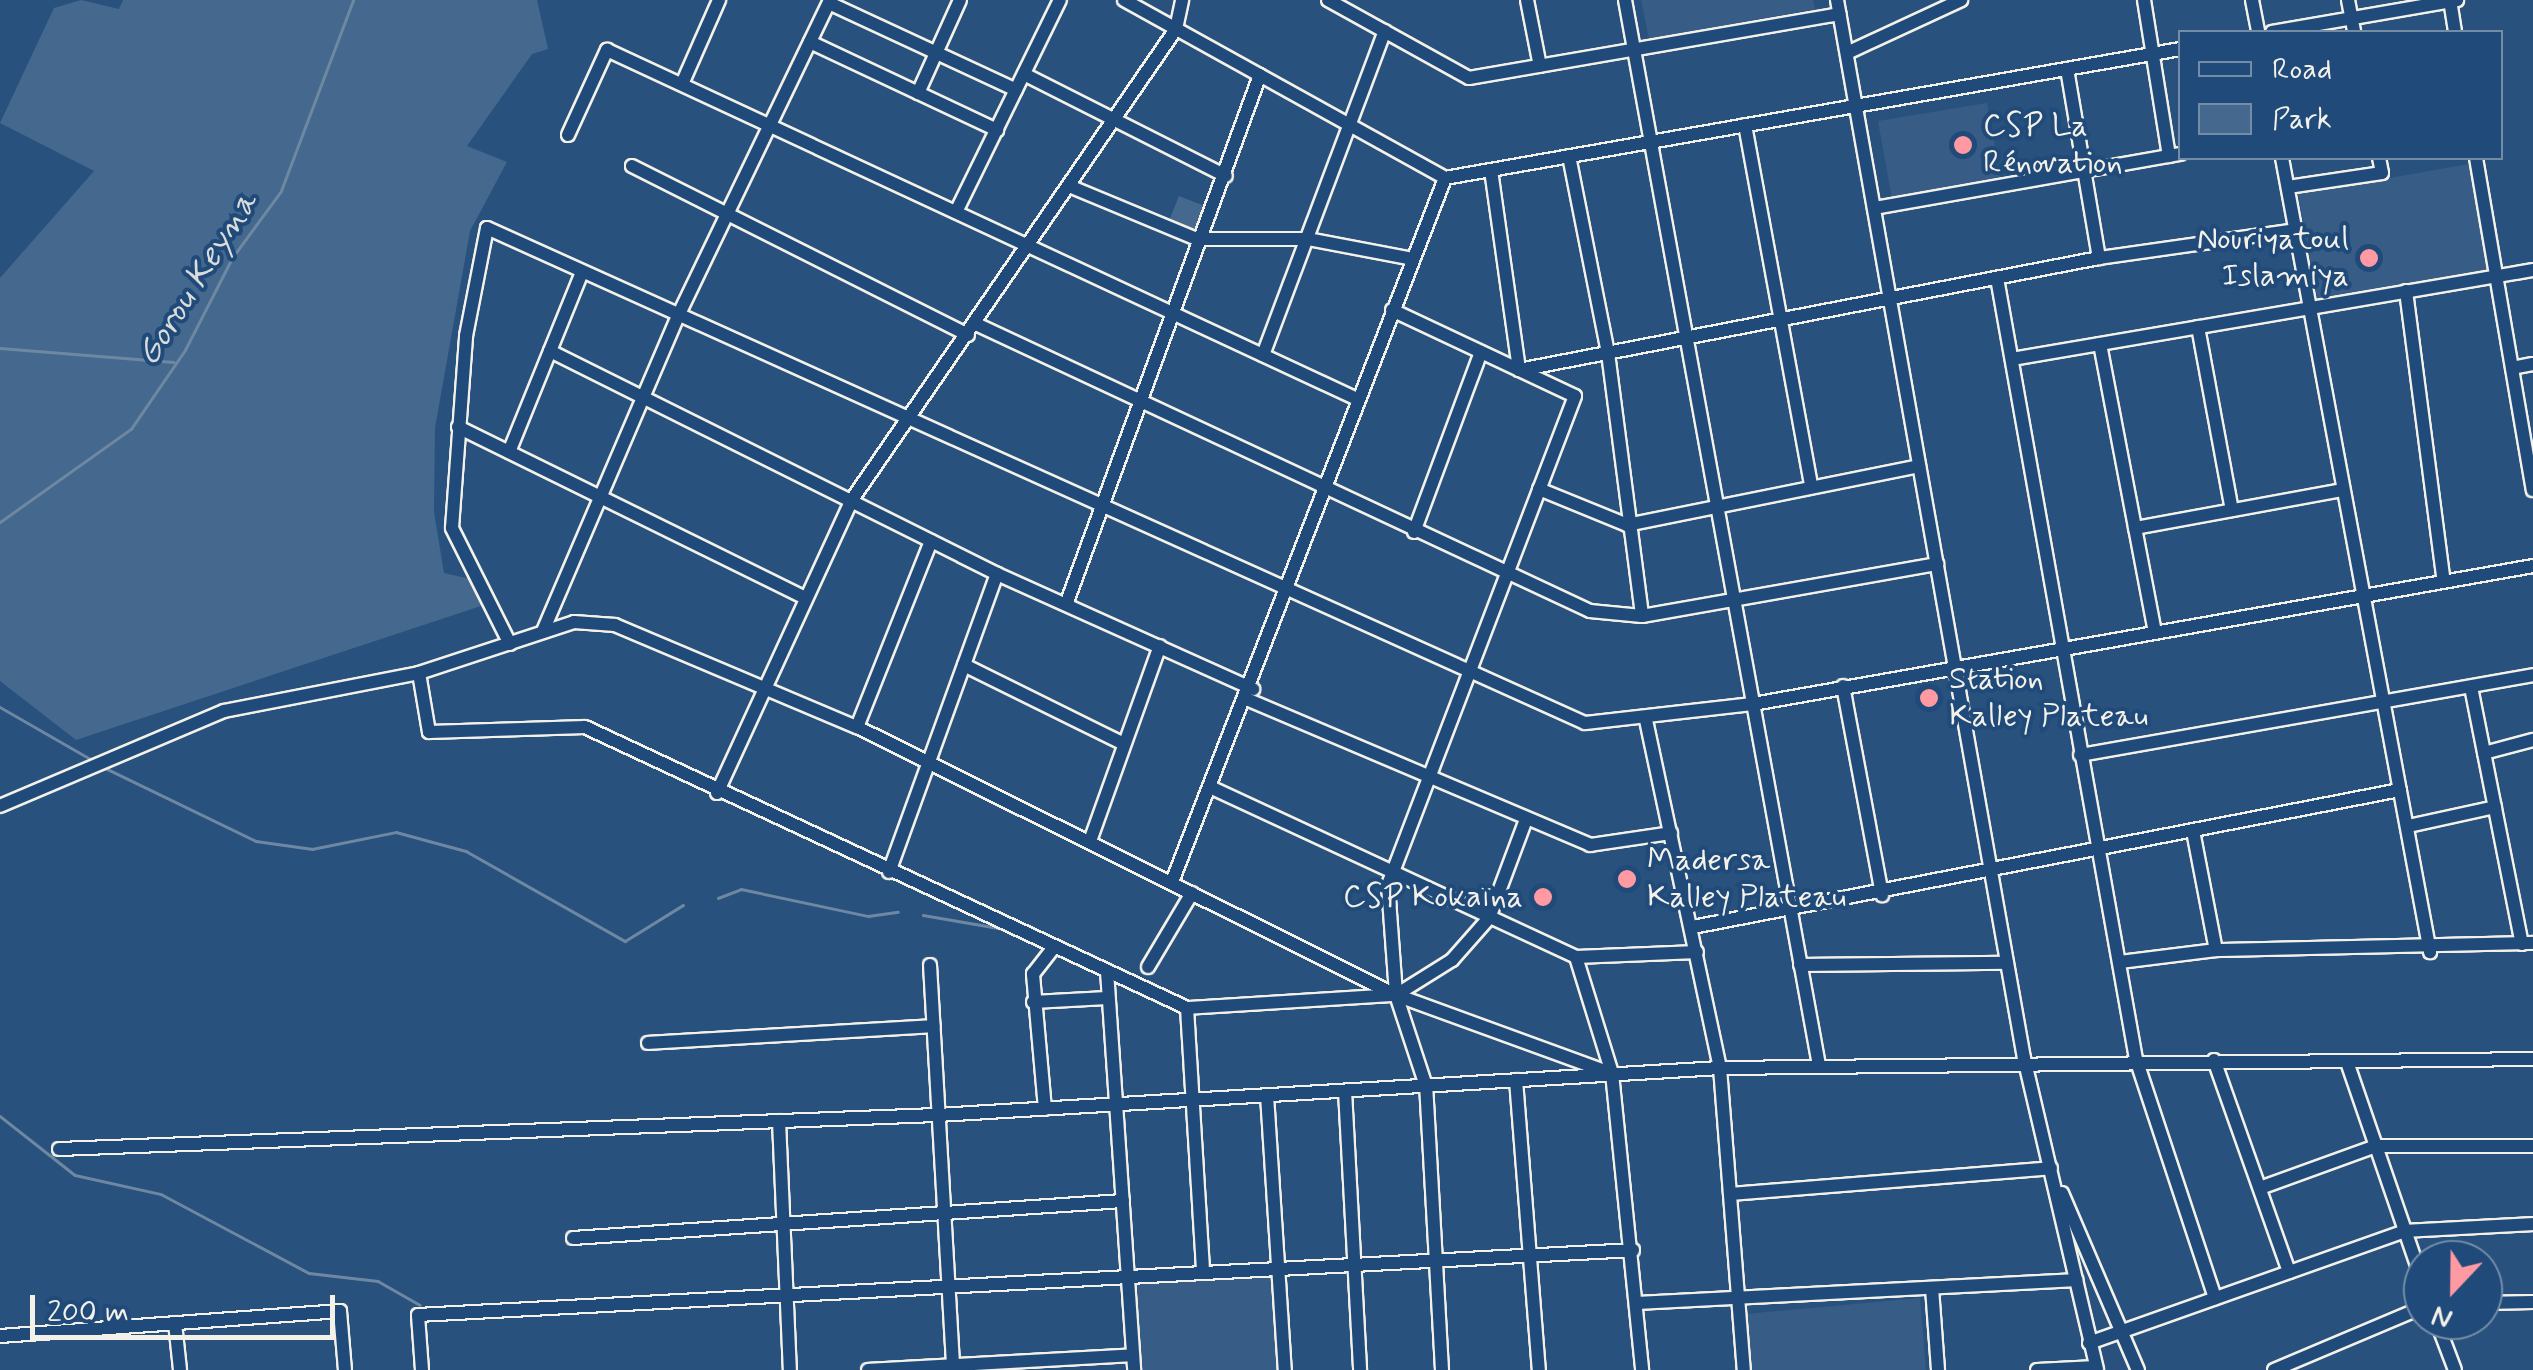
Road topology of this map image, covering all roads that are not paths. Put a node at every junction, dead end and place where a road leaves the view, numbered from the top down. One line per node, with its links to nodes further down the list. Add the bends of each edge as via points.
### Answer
1 (720, 0): 33 (street)
2 (960, 0): 26 (street)
3 (1060, 0): 31 (street)
4 (1124, 0): 18 (street)
5 (1182, 0): 18 (street)
6 (1328, 0): 22 (street)
7 (1526, 0): 29 (street)
8 (1625, 0): 24 (street)
9 (2144, 0): 28 (street)
10 (2252, 0): 19 (street)
11 (2348, 0): 17 (street)
12 (2458, 0): 15 (street)
13 (830, 1): 23 (street); 26 (street)
14 (1958, 1): 27 (street)
15 (2450, 1): 17 (street); 21 (street)
16 (1838, 7): 24 (street); 27 (street)
17 (2353, 26): 20 (street)
18 (1176, 29): 32 (street); 37 (street)
19 (2258, 30)
20 (2299, 30)
21 (2455, 30)
22 (1385, 31): 29 (street, via 1468,78); 38 (street)
23 (810, 42): 35 (street); 39 (street)
24 (1634, 49): 29 (street); 43 (street)
25 (2178, 49): 28 (street)
26 (936, 53): 34 (street); 35 (street)
27 (1846, 54): 36 (street)
28 (2152, 54): 30 (street); 44 (street)
29 (1540, 66)
30 (2067, 69): 36 (street); 51 (street)
31 (1024, 74): 34 (street); 37 (street)
32 (1260, 76): 38 (street); 52 (street)
33 (682, 84): 39 (street); 42 (street, via 606,50)
34 (1016, 90): 41 (street)
35 (918, 93): 41 (street)
36 (1856, 106): 40 (street); 56 (street)
37 (1114, 120): 52 (street); 54 (street)
38 (1346, 124): 53 (street); 61 (street)
39 (770, 125): 57 (street); 58 (street)
40 (1744, 125): 43 (street); 75 (street)
41 (997, 130): 58 (street)
42 (568, 136)
43 (1651, 142): 45 (street); 78 (street)
44 (2175, 155): 51 (street)
45 (1569, 156): 50 (street); 82 (street)
46 (2282, 160): 55 (street)
47 (2379, 160): 55 (street, via 2382,173)
48 (2476, 160): 67 (street)
49 (632, 166): 57 (street)
50 (1491, 170): 53 (street); 87 (street)
51 (2084, 171): 56 (street); 63 (street)
52 (1226, 176): 60 (street)
53 (1445, 178): 64 (street)
54 (1070, 186): 60 (street); 62 (street)
55 (2288, 187): 59 (street)
56 (1874, 208): 70 (street)
57 (729, 211): 74 (street); 77 (street)
58 (956, 212): 62 (street)
59 (2296, 230): 63 (street); 71 (street)
60 (1204, 239): 61 (street); 73 (street)
61 (1308, 239): 64 (street); 83 (street)
62 (1028, 246): 73 (street); 77 (street)
63 (2099, 258): 68 (street)
64 (1413, 260): 72 (street)
65 (2533, 270): 67 (street)
66 (582, 272): 74 (street); 80 (street); 92 (street, via 488,228)
67 (2496, 276): 69 (street); 86 (street)
68 (1996, 278): 70 (street); 84 (street)
69 (2406, 291): 71 (street); 114 (street)
70 (1890, 298): 75 (street); 95 (street)
71 (2311, 308): 76 (street); 99 (street)
72 (1392, 310): 81 (street); 89 (street)
73 (1170, 312): 83 (street); 90 (street)
74 (678, 316): 88 (street); 91 (street)
75 (1780, 320): 78 (street); 96 (street)
76 (2198, 327): 79 (street); 105 (street)
77 (972, 330): 90 (street); 91 (street)
78 (1686, 338): 82 (street); 103 (street)
79 (2100, 344): 84 (street); 107 (street)
80 (550, 351): 88 (street); 93 (street)
81 (1481, 352): 87 (street); 108 (street)
82 (1608, 353): 87 (street); 106 (street)
83 (1263, 355): 89 (street)
84 (2012, 359): 125 (street)
85 (2533, 364): 86 (street)
86 (2512, 368): 94 (street)
87 (1520, 370): 98 (street, via 1575,396)
88 (642, 397): 101 (street); 102 (street)
89 (1358, 399): 97 (street)
90 (1137, 400): 97 (street); 104 (street)
91 (908, 424): 102 (street); 104 (street)
92 (458, 428): 93 (street); 123 (street, via 452,528)
93 (508, 452): 101 (street)
94 (2530, 453): 100 (street)
95 (1920, 466): 96 (street); 110 (street)
96 (1811, 486): 103 (street)
97 (1322, 489): 108 (street); 115 (street)
98 (1540, 489): 106 (street); 113 (street)
99 (2342, 490): 105 (street); 116 (street)
100 (2533, 490)
101 (599, 496): 117 (street); 121 (street)
102 (851, 501): 109 (street); 117 (street)
103 (1717, 506): 106 (street); 118 (street)
104 (1098, 510): 115 (street); 119 (street)
105 (2232, 510): 107 (street)
106 (1627, 525): 120 (street)
107 (2135, 528): 122 (street)
108 (1414, 532): 113 (street)
109 (931, 541): 112 (street); 138 (street)
110 (1937, 564): 118 (street); 127 (street)
111 (2533, 566): 114 (street)
112 (996, 574): 119 (street); 126 (street)
113 (1507, 574): 120 (street, via 1590,611); 130 (street)
114 (2444, 582): 116 (street)
115 (1285, 595): 130 (street); 134 (street)
116 (2361, 596): 122 (street); 135 (street)
117 (806, 598): 131 (street)
118 (1734, 599): 120 (street); 136 (street)
119 (1067, 602): 124 (street)
120 (1642, 616)
121 (542, 630): 123 (street); 131 (street, via 615,624)
122 (2155, 632): 125 (street)
123 (510, 644): 128 (street)
124 (1160, 646): 134 (street); 140 (street)
125 (2058, 648): 127 (street); 142 (street)
126 (964, 665): 140 (street); 143 (street)
127 (1955, 667): 132 (street); 158 (street)
128 (419, 672): 147 (street, via 429,732 585,727); 148 (street, via 224,712)
129 (2533, 675): 133 (street)
130 (1468, 677): 137 (street, via 1558,717); 144 (street)
131 (767, 684): 138 (street); 147 (street)
132 (1843, 686): 136 (street); 161 (street)
133 (2470, 686): 135 (street); 141 (street)
134 (1251, 694): 144 (street); 145 (street)
135 (2382, 700): 142 (street); 146 (street)
136 (1753, 704): 137 (street); 162 (street)
137 (1646, 720): 153 (street)
138 (858, 727): 143 (street)
139 (2533, 740): 141 (street)
140 (1122, 743): 154 (street)
141 (2484, 753): 149 (street)
142 (2080, 754): 155 (street)
143 (933, 763): 154 (street); 157 (street)
144 (1432, 781): 150 (street); 156 (street)
145 (1210, 787): 156 (street); 159 (street)
146 (2400, 790): 151 (street); 152 (street)
147 (717, 793): 157 (street)
148 (0, 806)
149 (2495, 807): 151 (street); 165 (street)
150 (1525, 822): 153 (street, via 1590,845); 163 (street)
151 (2408, 826): 169 (street)
152 (2193, 831): 155 (street); 167 (street)
153 (1672, 833): 164 (street)
154 (1090, 841): 159 (street)
155 (2101, 852): 158 (street); 171 (street)
156 (1395, 868): 163 (street); 177 (street)
157 (889, 872): 166 (street)
158 (1991, 873): 161 (street); 172 (street)
159 (1172, 882): 160 (street)
160 (1192, 893): 175 (street); 177 (street)
161 (1882, 894): 162 (street)
162 (1790, 910): 164 (street); 173 (street)
163 (1489, 918): 170 (street); 177 (street, via 1452,960)
164 (1693, 927): 168 (street)
165 (2528, 944): 169 (street)
166 (1054, 947): 176 (street); 179 (street, via 1033,974)
167 (2216, 950): 169 (street); 171 (street)
168 (1696, 952): 170 (street); 189 (street)
169 (2430, 952)
170 (1576, 957): 190 (street)
171 (2120, 962): 185 (street)
172 (2007, 963): 173 (street); 183 (street)
173 (1800, 965): 188 (street)
174 (930, 966): 181 (street)
175 (1148, 968)
176 (1106, 971): 178 (street); 180 (street)
177 (1396, 995): 180 (street); 190 (street); 192 (street)
178 (1108, 998): 179 (street); 196 (street)
179 (1033, 1002): 197 (street)
180 (1187, 1008): 195 (street)
181 (933, 1026): 182 (street); 198 (street)
182 (648, 1043)
183 (2024, 1058): 185 (street); 188 (street); 203 (street)
184 (2533, 1059): 187 (street)
185 (2136, 1060): 186 (street); 226 (street)
186 (2214, 1060): 187 (street); 204 (street)
187 (2346, 1062): 200 (street)
188 (1818, 1065): 189 (street)
189 (1720, 1068): 190 (street); 205 (street)
190 (1612, 1073): 191 (street); 213 (street)
191 (1516, 1080): 192 (street); 214 (street)
192 (1426, 1086): 193 (street); 215 (street)
193 (1346, 1090): 194 (street); 216 (street)
194 (1267, 1094): 195 (street); 217 (street)
195 (1193, 1101): 196 (street); 219 (street)
196 (1117, 1104): 197 (street); 206 (street)
197 (1045, 1108): 198 (street)
198 (938, 1115): 199 (street); 207 (street)
199 (779, 1121): 202 (street); 209 (street)
200 (2376, 1146): 201 (street); 204 (street); 210 (street)
201 (2533, 1146)
202 (59, 1149)
203 (2051, 1168): 205 (street); 221 (street); 232 (street)
204 (2260, 1188): 218 (street)
205 (1730, 1194): 225 (street)
206 (1123, 1201): 207 (street); 220 (street)
207 (944, 1212): 209 (street); 222 (street)
208 (2533, 1224): 210 (street)
209 (782, 1225): 211 (street); 224 (street)
210 (2405, 1231): 212 (street); 218 (street)
211 (573, 1238)
212 (2408, 1240)
213 (1633, 1250): 214 (street); 228 (street)
214 (1530, 1256): 215 (street); 249 (street)
215 (1436, 1260): 216 (street); 248 (street)
216 (1353, 1265): 217 (street); 247 (street)
217 (1280, 1269): 219 (street); 246 (street)
218 (2289, 1272): 226 (street)
219 (1203, 1273): 220 (street)
220 (1128, 1277): 222 (street); 236 (street)
221 (2076, 1280): 223 (street); 235 (street)
222 (948, 1286): 224 (street); 238 (street)
223 (1932, 1288): 225 (street); 252 (street)
224 (785, 1295): 242 (street, via 418,1315); 243 (street)
225 (1738, 1298): 228 (street); 251 (street)
226 (2215, 1298): 232 (street)
227 (2533, 1302): 229 (street)
228 (1638, 1303): 250 (street)
229 (2503, 1303)
230 (2403, 1315): 255 (street)
231 (175, 1323): 233 (street); 240 (street); 241 (street, via 340,1311)
232 (2126, 1331): 235 (street); 254 (street)
233 (0, 1336)
234 (2444, 1340): 256 (street)
235 (2088, 1343): 239 (street)
236 (1132, 1355): 237 (street); 245 (street)
237 (1057, 1364): 238 (street)
238 (953, 1368): 244 (street)
239 (2096, 1369): 253 (street)
240 (180, 1370)
241 (345, 1370)
242 (422, 1370)
243 (790, 1370)
244 (868, 1370)
245 (1134, 1370)
246 (1286, 1370)
247 (1360, 1370)
248 (1442, 1370)
249 (1539, 1370)
250 (1642, 1370)
251 (1744, 1370)
252 (1938, 1370)
253 (2037, 1370)
254 (2138, 1370)
255 (2274, 1370)
256 (2455, 1370)

